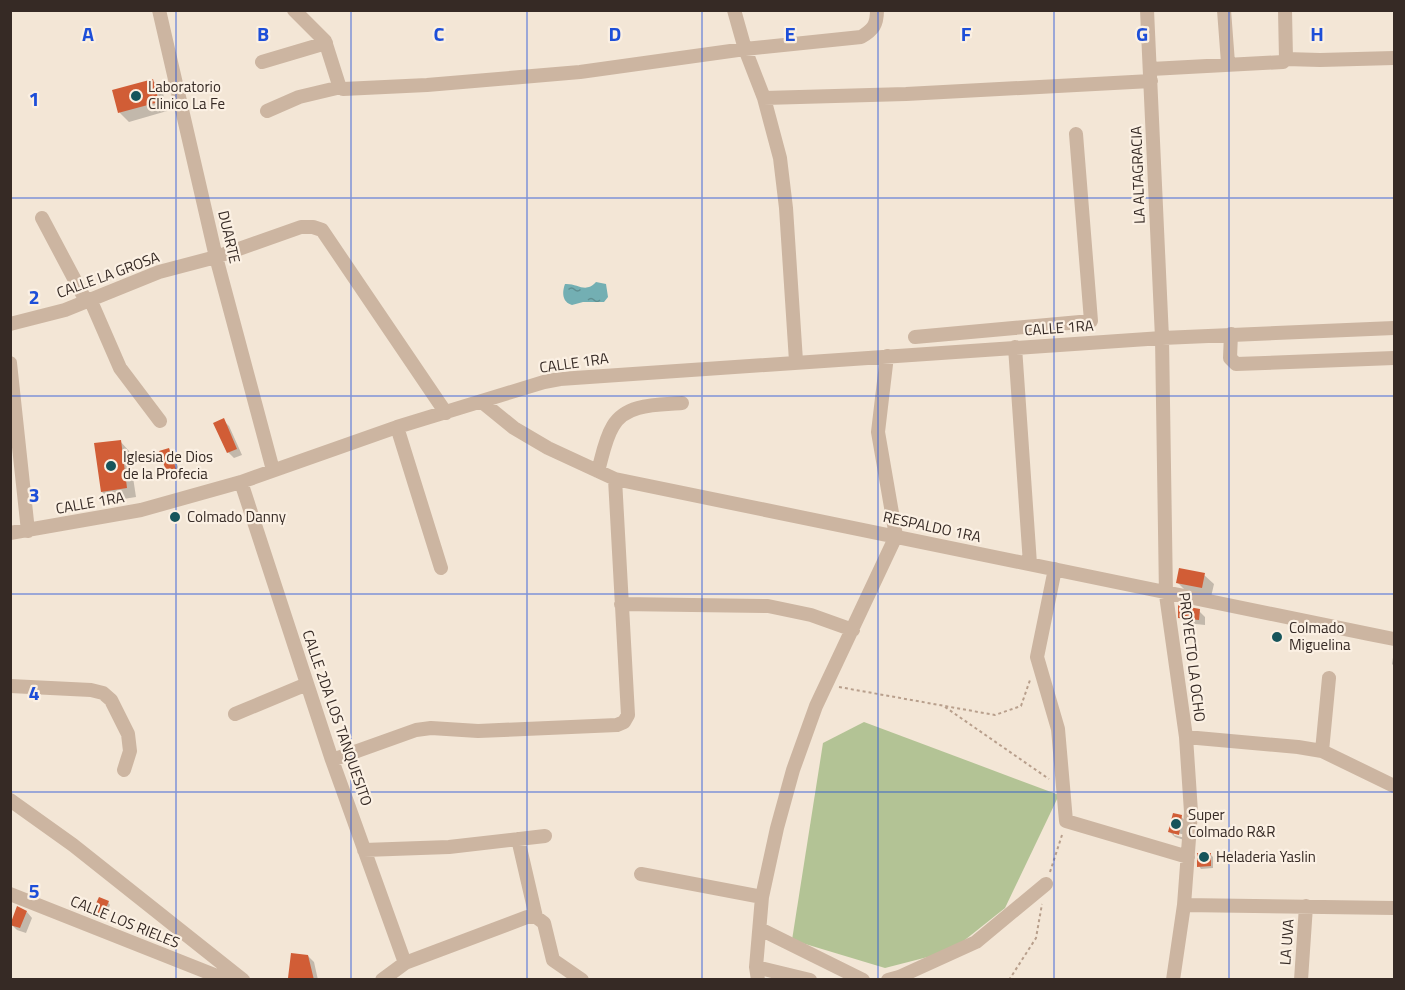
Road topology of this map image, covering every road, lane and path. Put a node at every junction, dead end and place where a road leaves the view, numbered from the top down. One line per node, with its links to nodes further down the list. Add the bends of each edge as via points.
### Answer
1 (159, 10): 20 (street, DUARTE)
2 (294, 10): 8 (street)
3 (734, 10): 9 (street)
4 (877, 10): 9 (street, via 872,31 861,37)
5 (1147, 10): 14 (street, LA ALTAGRACIA)
6 (1224, 10): 13 (street)
7 (1285, 10): 11 (street)
8 (326, 43): 12 (street); 15 (street)
9 (745, 49): 15 (street, via 580,72 427,85); 16 (street)
10 (1395, 58): 11 (street)
11 (1286, 59): 13 (street)
12 (262, 62)
13 (1228, 63): 14 (street)
14 (1151, 75): 16 (street, via 906,94); 27 (street, LA ALTAGRACIA)
15 (341, 87): 17 (street, via 299,97)
16 (764, 98): 32 (street, via 780,158)
17 (267, 111)
18 (1076, 134): 22 (street)
19 (42, 218): 21 (street)
20 (216, 257): 21 (street, CALLE LA GROSA, via 159,272); 36 (street, CALLE LA GROSA, via 301,227 322,230); 39 (street, DUARTE)
21 (88, 300): 23 (street, CALLE LA GROSA); 37 (street, via 120,369)
22 (1091, 321): 26 (street); 28 (street)
23 (10, 324)
24 (1395, 328): 25 (street, CALLE 1RA)
25 (1231, 334): 27 (street, CALLE 1RA); 31 (street, via 1230,358 1236,364)
26 (915, 337)
27 (1162, 338): 28 (street, CALLE 1RA); 49 (street, PROYECTO LA OCHO)
28 (1091, 342): 29 (street, CALLE 1RA)
29 (1015, 347): 30 (street, CALLE 1RA); 46 (street)
30 (887, 356): 32 (street, CALLE 1RA); 45 (street, via 878,432)
31 (1395, 358)
32 (796, 362): 34 (street, CALLE 1RA, via 560,379)
33 (10, 363): 43 (street)
34 (482, 402): 36 (street, CALLE 1RA); 40 (street, RESPALDO 1RA, via 514,429)
35 (682, 403): 40 (street, via 636,408 626,413 612,427)
36 (446, 413): 38 (street, CALLE 1RA)
37 (160, 421)
38 (397, 427): 39 (street, CALLE 1RA); 47 (street)
39 (273, 470): 42 (street, CALLE 1RA)
40 (598, 471): 41 (street, RESPALDO 1RA)
41 (615, 479): 45 (street, RESPALDO 1RA); 50 (street)
42 (241, 482): 43 (street, CALLE 1RA, via 124,514); 55 (street, CALLE 2DA LOS TANQUESITO)
43 (28, 531): 44 (street, CALLE 1RA)
44 (10, 533)
45 (896, 536): 46 (street, RESPALDO 1RA); 51 (street)
46 (1030, 564): 48 (street, RESPALDO 1RA)
47 (441, 568)
48 (1055, 569): 49 (street, RESPALDO 1RA); 53 (street)
49 (1167, 595): 52 (street, RESPALDO 1RA); 60 (street, PROYECTO LA OCHO)
50 (621, 604): 51 (street, via 768,606 811,615); 62 (street, via 628,715 624,722 478,731 431,728)
51 (853, 630): 56 (street)
52 (1395, 639)
53 (1037, 657): 58 (path, via 1021,706 995,714); 65 (street, via 1058,729)
54 (1329, 678): 61 (street)
55 (307, 684): 59 (street); 62 (street, CALLE 2DA LOS TANQUESITO)
56 (827, 685): 58 (path); 74 (street, via 794,770)
57 (10, 686): 63 (street, via 103,693 111,700 128,734 130,750)
58 (942, 705): 65 (path)
59 (235, 714)
60 (1186, 737): 61 (street); 70 (street, PROYECTO LA OCHO, via 1191,812)
61 (1322, 751): 64 (street)
62 (332, 760): 69 (street, CALLE 2DA LOS TANQUESITO)
63 (124, 770)
64 (1395, 786)
65 (1063, 789): 70 (street, via 1066,821)
66 (10, 800): 83 (street, via 74,845)
67 (545, 836): 68 (street)
68 (518, 839): 69 (street); 78 (street)
69 (364, 850): 80 (street, CALLE 2DA LOS TANQUESITO)
70 (1188, 857): 75 (street, PROYECTO LA OCHO)
71 (641, 874): 74 (street)
72 (1046, 884): 88 (street, via 976,942)
73 (10, 894): 82 (street, CALLE LOS RIELES)
74 (762, 897): 79 (street)
75 (1184, 904): 76 (street); 89 (street, PROYECTO LA OCHO)
76 (1306, 906): 77 (street); 90 (street, LA UVA)
77 (1395, 908)
78 (536, 917): 80 (street); 85 (street, via 544,923 554,960)
79 (760, 929): 81 (street); 87 (street)
80 (405, 963): 84 (street)
81 (757, 974): 86 (street)
82 (227, 980)
83 (243, 980)
84 (382, 980)
85 (582, 980)
86 (810, 980)
87 (863, 980)
88 (888, 980)
89 (1173, 980)
90 (1301, 980)

